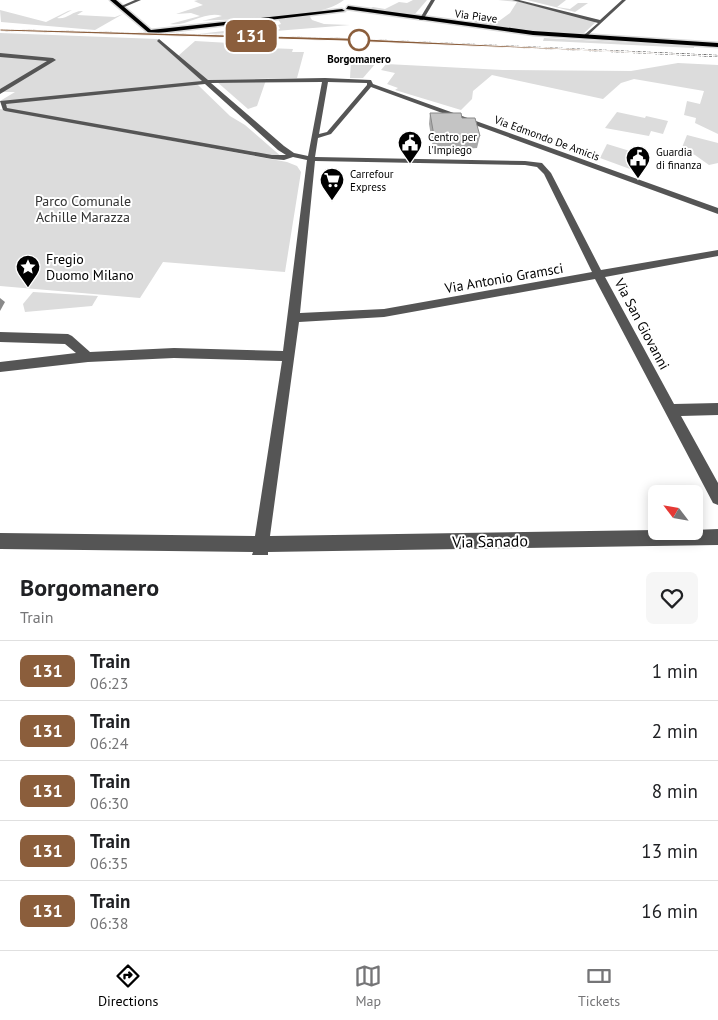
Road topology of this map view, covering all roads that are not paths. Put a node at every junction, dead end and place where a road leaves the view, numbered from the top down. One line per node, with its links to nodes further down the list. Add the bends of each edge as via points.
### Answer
1 (113, 0): 6 (main road)
2 (139, 0): 6 (street)
3 (433, 0): 8 (street)
4 (519, 0): 9 (street)
5 (624, 0): 9 (street)
6 (121, 7): 7 (main road, Via Piave, via 150,32)
7 (344, 7): 8 (main road, Via Piave)
8 (421, 19): 10 (main road, Via Piave)
9 (601, 22): 10 (street)
10 (585, 37): 12 (main road, Via Piave)
11 (159, 40): 15 (street)
12 (718, 45)
13 (0, 55): 17 (street, via 53,60)
14 (325, 80): 15 (street); 16 (street); 19 (street)
15 (207, 82): 18 (street); 21 (street)
16 (369, 83): 19 (street, via 329,133); 20 (street, Via Edmondo De Amicis)
17 (0, 92)
18 (1, 103): 21 (street, via 5,109 272,157)
19 (316, 137): 22 (street)
20 (544, 149): 23 (street, via 538,159); 24 (street, Via Edmondo De Amicis)
21 (292, 155): 22 (street)
22 (312, 158): 23 (street); 27 (street)
23 (539, 165): 26 (street, Via San Giovanni, via 547,173)
24 (718, 211)
25 (718, 254): 26 (street, Via Antonio Gramsci)
26 (599, 276): 27 (street, Via Antonio Gramsci, via 384,314); 33 (street, Via San Giovanni)
27 (294, 318): 29 (street)
28 (0, 337): 30 (street, via 68,339)
29 (288, 356): 30 (street, via 174,353); 37 (street)
30 (88, 357): 31 (street)
31 (0, 367)
32 (718, 409): 33 (street)
33 (672, 410): 34 (street, Via San Giovanni)
34 (718, 498)
35 (718, 537): 37 (street, Via Sanado)
36 (0, 541): 37 (street, Via Sanado)
37 (261, 549)

